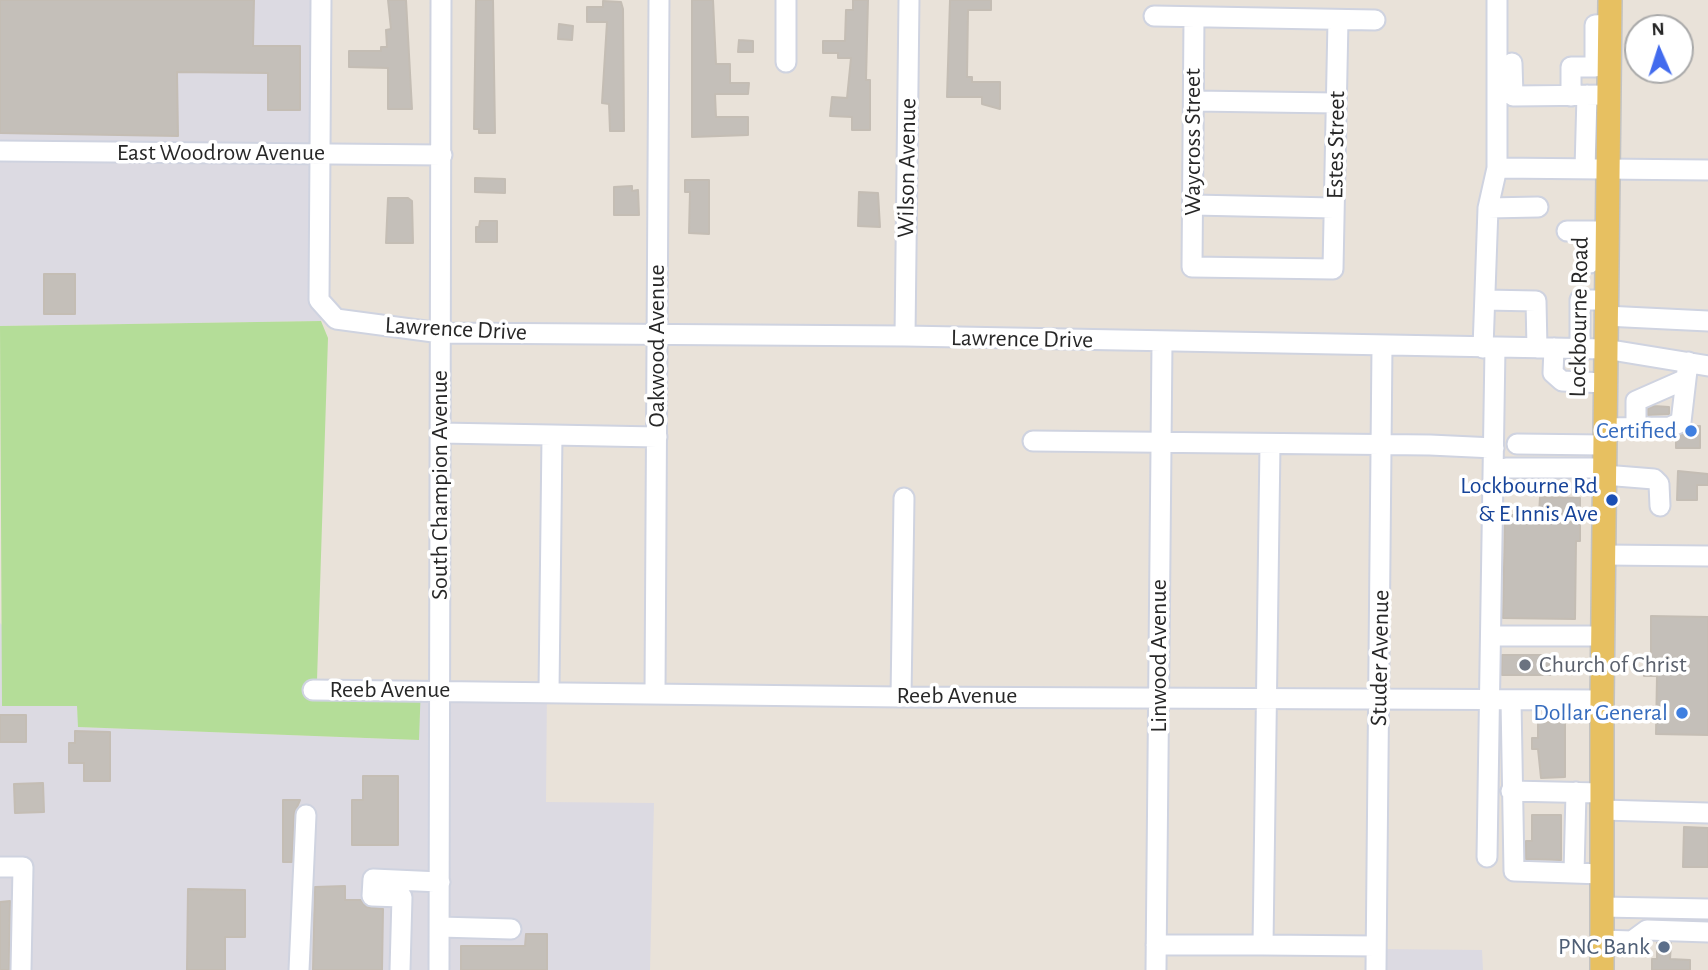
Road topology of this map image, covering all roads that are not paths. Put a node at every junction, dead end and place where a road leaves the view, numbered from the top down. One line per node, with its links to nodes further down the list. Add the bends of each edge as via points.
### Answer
1 (321, 0): 21 (street)
2 (441, 0): 22 (street, South Champion Avenue)
3 (659, 0): 38 (street, Oakwood Avenue)
4 (786, 0): 13 (street)
5 (909, 0): 39 (street, Wilson Avenue)
6 (1497, 0): 16 (street)
7 (1610, 0): 15 (main road, Lockbourne Road)
8 (1263, 9): 10 (street); 11 (street)
9 (1154, 16): 10 (street)
10 (1194, 17): 18 (street, Waycross Street)
11 (1338, 20): 12 (street); 19 (street, Estes Street)
12 (1375, 20)
13 (786, 62)
14 (1512, 63): 16 (street)
15 (1602, 67): 17 (main road, Lockbourne Road); 17 (street, via 1571,67)
16 (1505, 95): 17 (street); 23 (street)
17 (1589, 95): 24 (main road, Lockbourne Road)
18 (1194, 100): 19 (street); 26 (street, Waycross Street)
19 (1336, 103): 28 (street, Estes Street)
20 (0, 151): 21 (street, East Woodrow Avenue)
21 (320, 153): 22 (street, East Woodrow Avenue); 37 (street, Lawrence Drive, via 319,300 336,319)
22 (442, 155): 37 (street, South Champion Avenue)
23 (1497, 168): 24 (street); 29 (street)
24 (1596, 169): 25 (street); 31 (main road, Lockbourne Road)
25 (1708, 170)
26 (1193, 205): 28 (street); 33 (street, Waycross Street, via 1192,267)
27 (1538, 207): 29 (street)
28 (1334, 208): 33 (street, Estes Street)
29 (1488, 208): 34 (street)
30 (1567, 231): 31 (street)
31 (1598, 231): 32 (street); 35 (main road, Lockbourne Road)
32 (1590, 263)
33 (1333, 270)
34 (1485, 300): 42 (street); 43 (street, via 1536,301)
35 (1605, 308): 36 (street); 44 (street, via 1580,300); 45 (main road, Lockbourne Road)
36 (1708, 321)
37 (441, 332): 38 (street, Lawrence Drive); 50 (street, South Champion Avenue)
38 (657, 334): 39 (street, Lawrence Drive); 52 (street, Oakwood Avenue)
39 (905, 337): 40 (street, Lawrence Drive)
40 (1163, 343): 41 (street, Lawrence Drive); 54 (street, Linwood Avenue)
41 (1382, 346): 42 (street, Lawrence Drive); 57 (street, Studer Avenue)
42 (1489, 348): 43 (street, Lawrence Drive); 58 (street)
43 (1545, 348): 44 (street, Lawrence Drive); 48 (street, via 1553,373 1562,381)
44 (1580, 348): 45 (street, Lawrence Drive)
45 (1605, 349): 47 (street, Lawrence Drive); 48 (main road, Lockbourne Road)
46 (1708, 366): 47 (street, Lawrence Drive)
47 (1687, 370): 49 (street, via 1636,401); 49 (street, via 1681,422 1670,428)
48 (1604, 383): 59 (main road, Lockbourne Road)
49 (1636, 428): 59 (street)
50 (440, 433): 51 (street); 67 (street, South Champion Avenue)
51 (552, 435): 52 (street); 69 (street)
52 (657, 437): 70 (street, Oakwood Avenue)
53 (1033, 442): 54 (street)
54 (1161, 443): 55 (street); 72 (street, Linwood Avenue)
55 (1270, 444): 57 (street); 73 (street)
56 (1517, 444): 59 (street)
57 (1382, 445): 58 (street); 74 (street, Studer Avenue)
58 (1494, 449): 65 (street)
59 (1604, 454): 60 (street); 62 (street, via 1654,479 1659,484); 63 (main road, Lockbourne Road)
60 (1506, 468)
61 (904, 498): 71 (street)
62 (1660, 506)
63 (1604, 555): 64 (street); 66 (main road, Lockbourne Road)
64 (1708, 556)
65 (1490, 636): 66 (street); 75 (street)
66 (1602, 636): 77 (main road, Lockbourne Road)
67 (440, 689): 68 (street, Reeb Avenue); 69 (street, Reeb Avenue); 87 (street, South Champion Avenue)
68 (313, 690)
69 (549, 691): 70 (street, Reeb Avenue)
70 (655, 693): 71 (street, Reeb Avenue)
71 (901, 697): 72 (street, Reeb Avenue)
72 (1159, 697): 73 (street, Reeb Avenue); 94 (street, Linwood Avenue)
73 (1265, 698): 74 (street, Reeb Avenue); 95 (street)
74 (1379, 699): 75 (street, Reeb Avenue); 96 (street, Studer Avenue)
75 (1490, 700): 76 (street, Reeb Avenue); 83 (street)
76 (1511, 700): 77 (street, Reeb Avenue); 78 (street)
77 (1602, 700): 80 (main road, Lockbourne Road)
78 (1511, 791): 79 (street); 85 (street, via 1514,871)
79 (1576, 793): 80 (street); 85 (street)
80 (1601, 802): 81 (street); 86 (main road, Lockbourne Road)
81 (1708, 813)
82 (306, 815): 98 (street)
83 (1487, 857)
84 (0, 867): 97 (street, via 23,867)
85 (1574, 873): 86 (street)
86 (1602, 874): 88 (main road, Lockbourne Road)
87 (440, 882): 90 (street, South Champion Avenue); 99 (street, via 373,878 373,896 402,897)
88 (1602, 907): 89 (street); 93 (main road, Lockbourne Road)
89 (1708, 909)
90 (440, 927): 91 (street); 100 (street, South Champion Avenue)
91 (511, 929)
92 (1708, 932): 93 (street, via 1647,930 1632,941)
93 (1602, 940): 103 (main road, Lockbourne Road)
94 (1156, 945): 95 (street); 101 (street, Linwood Avenue)
95 (1263, 945): 96 (street)
96 (1376, 946): 102 (street, Studer Avenue)
97 (21, 970)
98 (299, 970)
99 (400, 970)
100 (439, 970)
101 (1156, 970)
102 (1376, 970)
103 (1602, 970)

